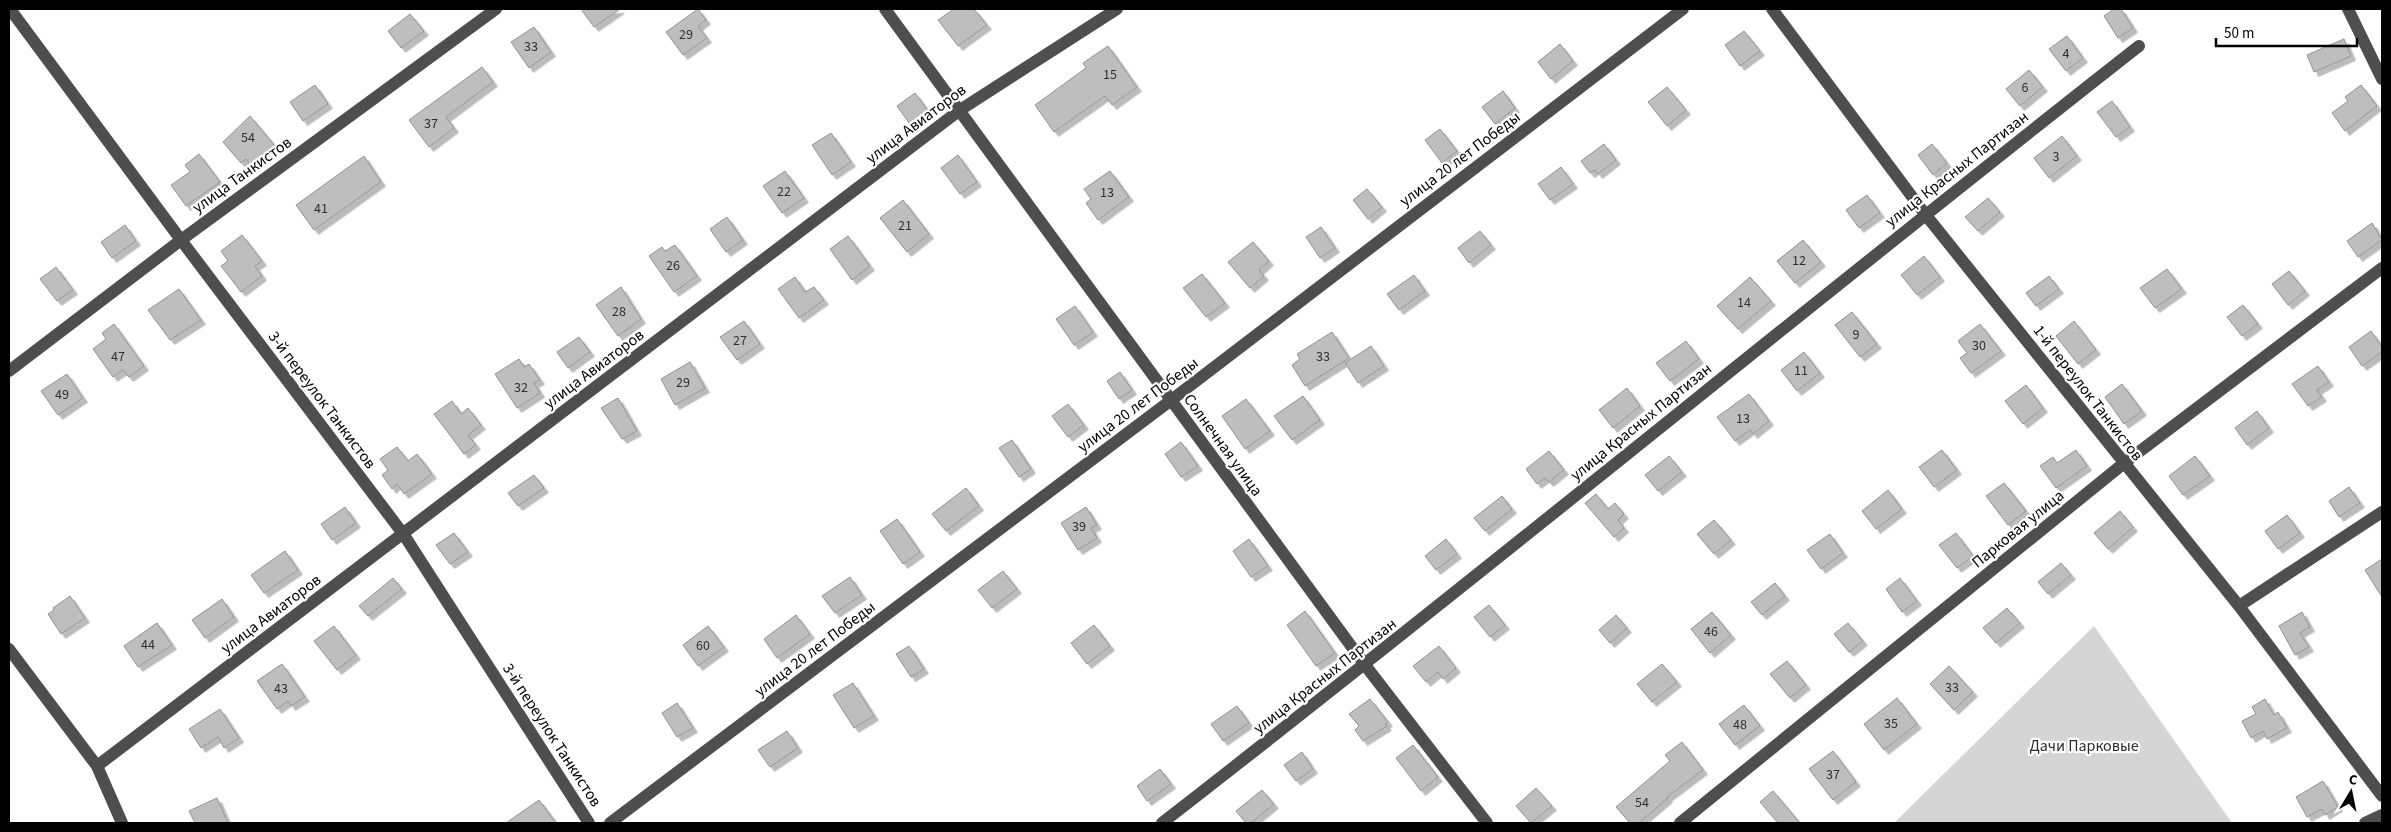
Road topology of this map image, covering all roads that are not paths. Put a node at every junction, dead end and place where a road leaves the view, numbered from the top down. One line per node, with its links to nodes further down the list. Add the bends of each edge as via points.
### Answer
1 (10, 9): 12 (street, 3-й переулок Танкистов)
2 (496, 9): 12 (street, улица Танкистов)
3 (885, 9): 10 (street, Солнечная улица)
4 (1118, 9): 10 (street, улица Авиаторов)
5 (1683, 9): 15 (street, улица 20 лет Победы)
6 (1772, 9): 11 (street, 1-й переулок Танкистов)
7 (2348, 9): 9 (street)
8 (2139, 46): 11 (street, улица Красных Партизан)
9 (2382, 80)
10 (960, 110): 15 (street, Солнечная улица); 18 (street, улица Авиаторов)
11 (1925, 214): 16 (street, 1-й переулок Танкистов); 21 (street, улица Красных Партизан)
12 (181, 240): 14 (street, улица Танкистов); 18 (street, 3-й переулок Танкистов)
13 (2382, 268): 16 (street, Парковая улица)
14 (9, 371)
15 (1170, 401): 21 (street, Солнечная улица); 27 (street, улица 20 лет Победы)
16 (2123, 464): 19 (street, 1-й переулок Танкистов); 30 (street, Парковая улица)
17 (2382, 512): 19 (street)
18 (404, 534): 22 (street, улица Авиаторов); 26 (street, 3-й переулок Танкистов)
19 (2239, 606): 23 (street, 1-й переулок Танкистов)
20 (9, 649): 22 (street)
21 (1365, 665): 28 (street, улица Красных Партизан); 29 (street, Солнечная улица)
22 (97, 766): 25 (street)
23 (2382, 796)
24 (2382, 815): 31 (street)
25 (122, 823)
26 (589, 823)
27 (610, 823)
28 (1162, 823)
29 (1487, 823)
30 (1680, 823)
31 (2365, 823)

